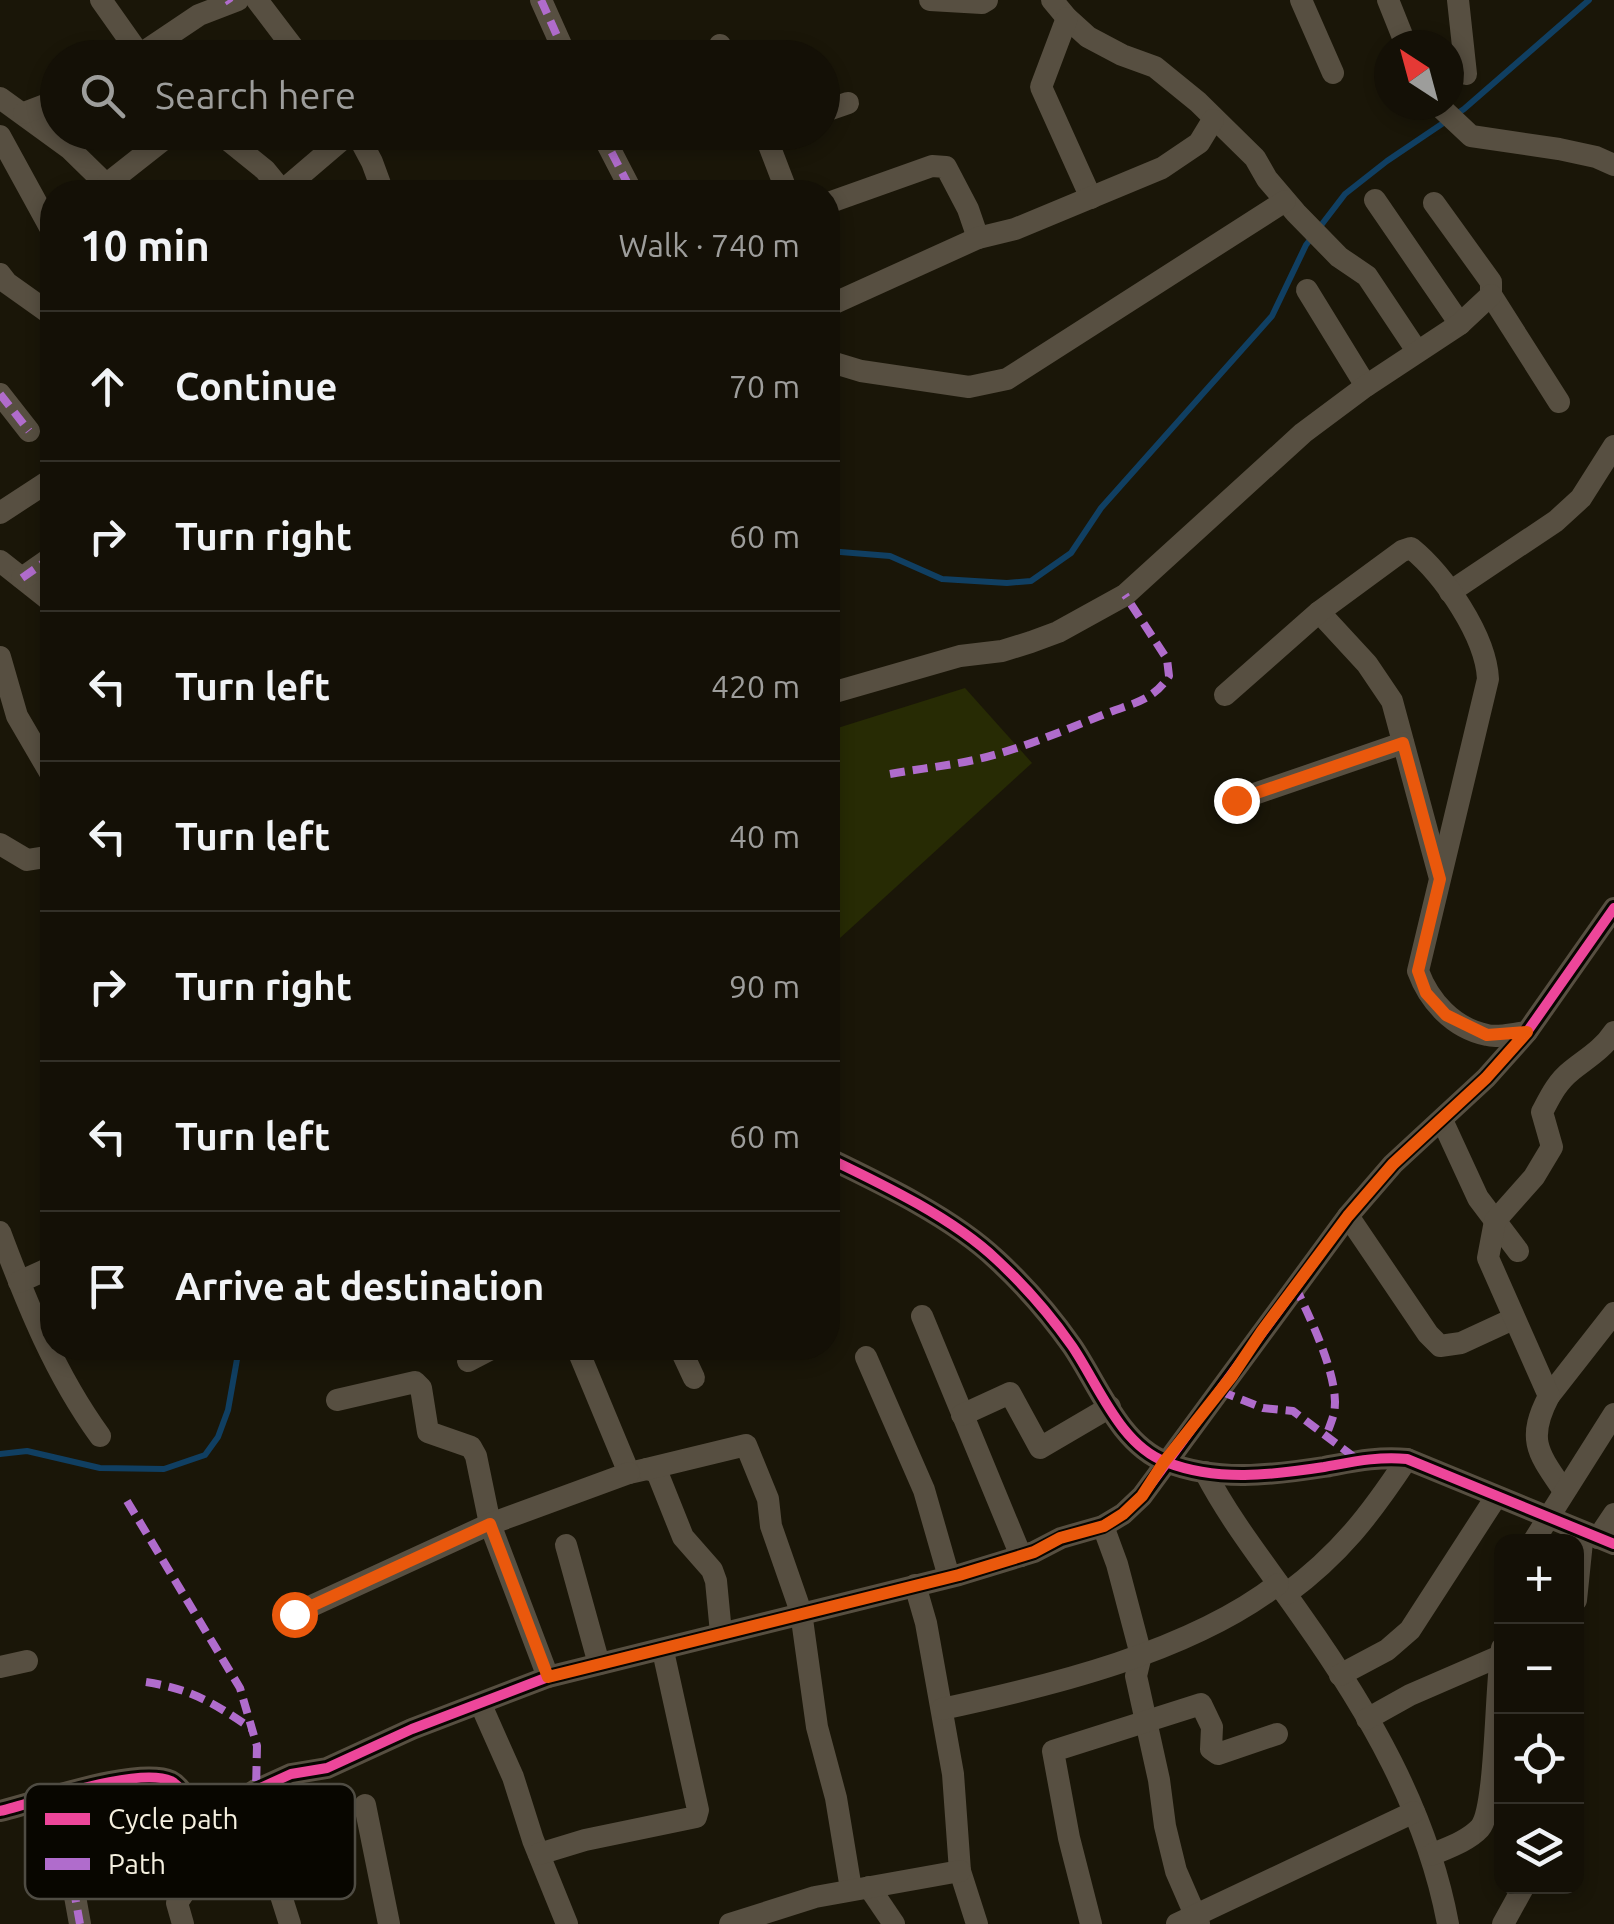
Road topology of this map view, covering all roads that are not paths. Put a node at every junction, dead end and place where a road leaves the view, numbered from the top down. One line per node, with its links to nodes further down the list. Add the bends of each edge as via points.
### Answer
1 (101, 0): 12 (street)
2 (257, 0): 14 (street)
3 (542, 0): 15 (street)
4 (930, 0): 5 (street)
5 (987, 0)
6 (1300, 0): 16 (street)
7 (1388, 0): 11 (street)
8 (1458, 0): 17 (street)
9 (232, 1): 13 (street)
10 (1059, 9): 23 (street, via 1088,36 1176,80); 43 (street, via 1041,87)
11 (1400, 30)
12 (127, 40)
13 (161, 40)
14 (287, 40)
15 (559, 40)
16 (1332, 72)
17 (1466, 74)
18 (0, 98): 22 (street)
19 (848, 103): 20 (street)
20 (840, 106)
21 (40, 107): 22 (street)
22 (24, 113): 25 (street)
23 (1213, 120): 43 (street, via 1199,143 1162,168); 46 (street, via 1254,158)
24 (1454, 120): 34 (street, via 1472,136)
25 (40, 125)
26 (0, 136): 47 (street)
27 (71, 150): 35 (street)
28 (153, 150): 36 (street)
29 (240, 150): 37 (street)
30 (332, 150): 38 (street)
31 (365, 150): 39 (street)
32 (610, 150): 40 (street)
33 (771, 150): 41 (street)
34 (1614, 165)
35 (102, 180)
36 (119, 180)
37 (272, 180)
38 (296, 180)
39 (379, 180)
40 (626, 180)
41 (783, 180)
42 (840, 198): 48 (street, via 946,167)
43 (1092, 198): 48 (street)
44 (1375, 200): 54 (street)
45 (1434, 203): 51 (street, via 1490,282)
46 (1290, 207): 55 (street, via 1338,257 1367,276); 56 (street, via 1007,379 969,387)
47 (40, 209)
48 (978, 238): 52 (street)
49 (0, 274): 53 (street)
50 (1307, 290): 57 (street)
51 (1491, 296): 54 (street); 59 (street)
52 (840, 301)
53 (40, 306)
54 (1460, 324): 55 (street)
55 (1417, 352): 57 (street)
56 (840, 365)
57 (1366, 386): 71 (street, via 1303,433 1126,595 1031,642)
58 (0, 394): 60 (street)
59 (1559, 402)
60 (29, 431)
61 (1614, 446): 68 (street, via 1581,498 1556,521)
62 (40, 487): 63 (street)
63 (0, 513)
64 (0, 561): 66 (street)
65 (40, 565): 66 (street)
66 (22, 578): 67 (street)
67 (40, 592)
68 (1450, 592): 69 (street, via 1411,548); 78 (street, via 1484,651 1488,680)
69 (1318, 612): 72 (street); 73 (street, via 1380,680)
70 (0, 658): 74 (street, via 16,716)
71 (840, 691)
72 (1224, 695)
73 (1403, 743): 75 (street); 78 (street)
74 (40, 756)
75 (1236, 800)
76 (0, 844): 77 (street, via 27,860)
77 (40, 858)
78 (1440, 879): 80 (street, via 1418,971 1426,993 1446,1015 1487,1035)
79 (1614, 908): 80 (street)
80 (1527, 1032): 82 (street)
81 (1614, 1032): 85 (street, via 1556,1086 1542,1112 1552,1147)
82 (1442, 1120): 84 (street); 85 (street)
83 (840, 1164): 101 (street, via 997,1260 1072,1346)
84 (1348, 1216): 92 (street, via 1440,1346); 106 (street)
85 (1495, 1221): 87 (street); 92 (street, via 1488,1258)
86 (0, 1232): 89 (street)
87 (1518, 1251)
88 (40, 1272): 89 (street)
89 (19, 1282): 93 (street)
90 (1614, 1314): 99 (street)
91 (922, 1316): 103 (street)
92 (1512, 1319): 99 (street)
93 (40, 1332)
94 (866, 1357): 119 (street, via 924,1490)
95 (54, 1360): 104 (street)
96 (584, 1360): 107 (street)
97 (686, 1360): 98 (street)
98 (694, 1378)
99 (1549, 1396): 109 (street, via 1534,1435)
100 (336, 1400): 113 (street, via 416,1382 428,1432 471,1447 476,1456)
101 (1110, 1407): 103 (street, via 1040,1448 1010,1393); 106 (street, via 1136,1442)
102 (1614, 1414): 109 (street)
103 (962, 1416): 118 (street)
104 (100, 1436)
105 (1407, 1459): 108 (street, via 1272,1474); 110 (street); 122 (street, via 1325,1565)
106 (1164, 1462): 108 (street); 114 (street, via 1142,1496)
107 (638, 1471): 113 (street); 123 (street, via 746,1444); 125 (street, via 656,1472 683,1537 712,1570)
108 (1204, 1472): 122 (street)
109 (1564, 1492): 112 (street)
110 (1496, 1497): 112 (street); 132 (street, via 1410,1630)
111 (1614, 1514): 116 (street)
112 (1547, 1517): 115 (street); 116 (street)
113 (490, 1524): 124 (street); 133 (street)
114 (1104, 1526): 118 (street); 127 (street)
115 (1538, 1534)
116 (1598, 1538): 120 (street)
117 (566, 1545): 130 (street)
118 (1021, 1556): 119 (street)
119 (949, 1577): 121 (street)
120 (1584, 1577)
121 (915, 1586): 123 (street); 135 (street)
122 (1282, 1589): 127 (street); 132 (street)
123 (802, 1612): 125 (street); 150 (street, via 817,1727)
124 (294, 1614)
125 (721, 1633): 126 (street)
126 (663, 1651): 130 (street); 147 (street, via 696,1817)
127 (1141, 1655): 135 (street); 138 (street, via 1136,1676)
128 (1494, 1655): 137 (street)
129 (27, 1661): 131 (street)
130 (599, 1664): 133 (street)
131 (0, 1667)
132 (1340, 1676): 137 (street)
133 (548, 1677): 134 (street)
134 (481, 1704): 142 (street, via 327,1768); 147 (street)
135 (942, 1709): 149 (street)
136 (1496, 1714): 148 (street, via 1486,1817 1478,1829)
137 (1367, 1719): 146 (street)
138 (1145, 1720): 139 (street, via 1201,1704 1212,1727 1211,1750 1218,1754); 155 (street); 164 (street, via 1053,1751)
139 (1277, 1734)
140 (103, 1784): 141 (street, via 123,1778)
141 (176, 1784)
142 (269, 1784)
143 (25, 1805): 145 (street)
144 (365, 1806): 159 (street)
145 (0, 1811)
146 (1414, 1812): 148 (street); 155 (street)
147 (539, 1854): 160 (street)
148 (1431, 1855): 165 (street)
149 (960, 1871): 150 (street); 163 (street)
150 (860, 1888): 161 (street); 162 (street)
151 (1520, 1894): 166 (street)
152 (75, 1899): 156 (street)
153 (179, 1899): 157 (street)
154 (283, 1899): 158 (street)
155 (1190, 1921)
156 (80, 1924)
157 (183, 1924)
158 (290, 1924)
159 (389, 1924)
160 (567, 1924)
161 (730, 1924)
162 (894, 1924)
163 (977, 1924)
164 (1092, 1924)
165 (1448, 1924)
166 (1503, 1924)

